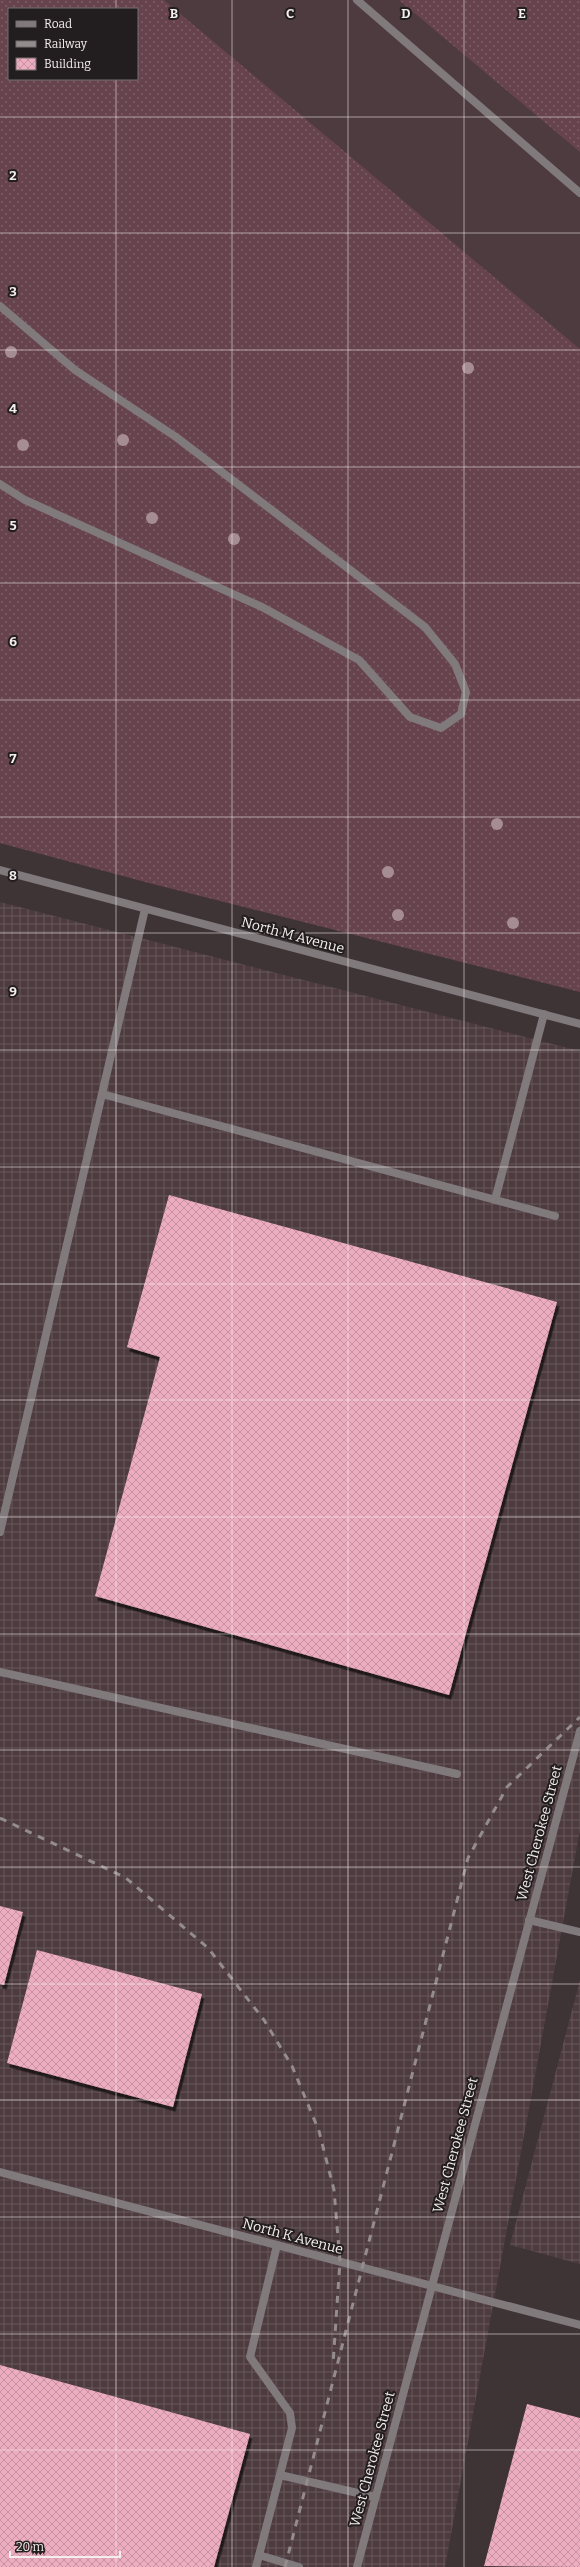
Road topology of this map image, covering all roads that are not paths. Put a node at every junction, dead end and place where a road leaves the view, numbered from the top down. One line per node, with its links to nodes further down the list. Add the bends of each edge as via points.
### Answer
1 (357, 0): 2 (street)
2 (580, 192)
3 (0, 306): 4 (street, via 75,370 176,437 426,627 458,671 466,692 461,714 440,728 410,717 359,660 262,607 32,503)
4 (0, 484)
5 (0, 870): 6 (street, North M Avenue)
6 (145, 909): 7 (street, North M Avenue); 9 (street)
7 (544, 1014): 8 (street, North M Avenue); 10 (street)
8 (580, 1024)
9 (102, 1094): 10 (street); 12 (street)
10 (495, 1200): 11 (street)
11 (555, 1216)
12 (0, 1532)
13 (0, 1672): 15 (street)
14 (580, 1731): 16 (street, West Cherokee Street)
15 (457, 1774)
16 (529, 1920): 17 (street); 20 (street, West Cherokee Street)
17 (580, 1932)
18 (0, 2172): 19 (street, North K Avenue)
19 (277, 2245): 20 (street, North K Avenue); 22 (street, via 250,2357 290,2414 292,2428)
20 (430, 2285): 21 (street, North K Avenue); 23 (street, West Cherokee Street)
21 (580, 2325)
22 (280, 2475): 23 (street); 24 (street)
23 (375, 2497): 27 (street, West Cherokee Street)
24 (259, 2555): 25 (street); 26 (street)
25 (256, 2567)
26 (299, 2567)
27 (357, 2567)

